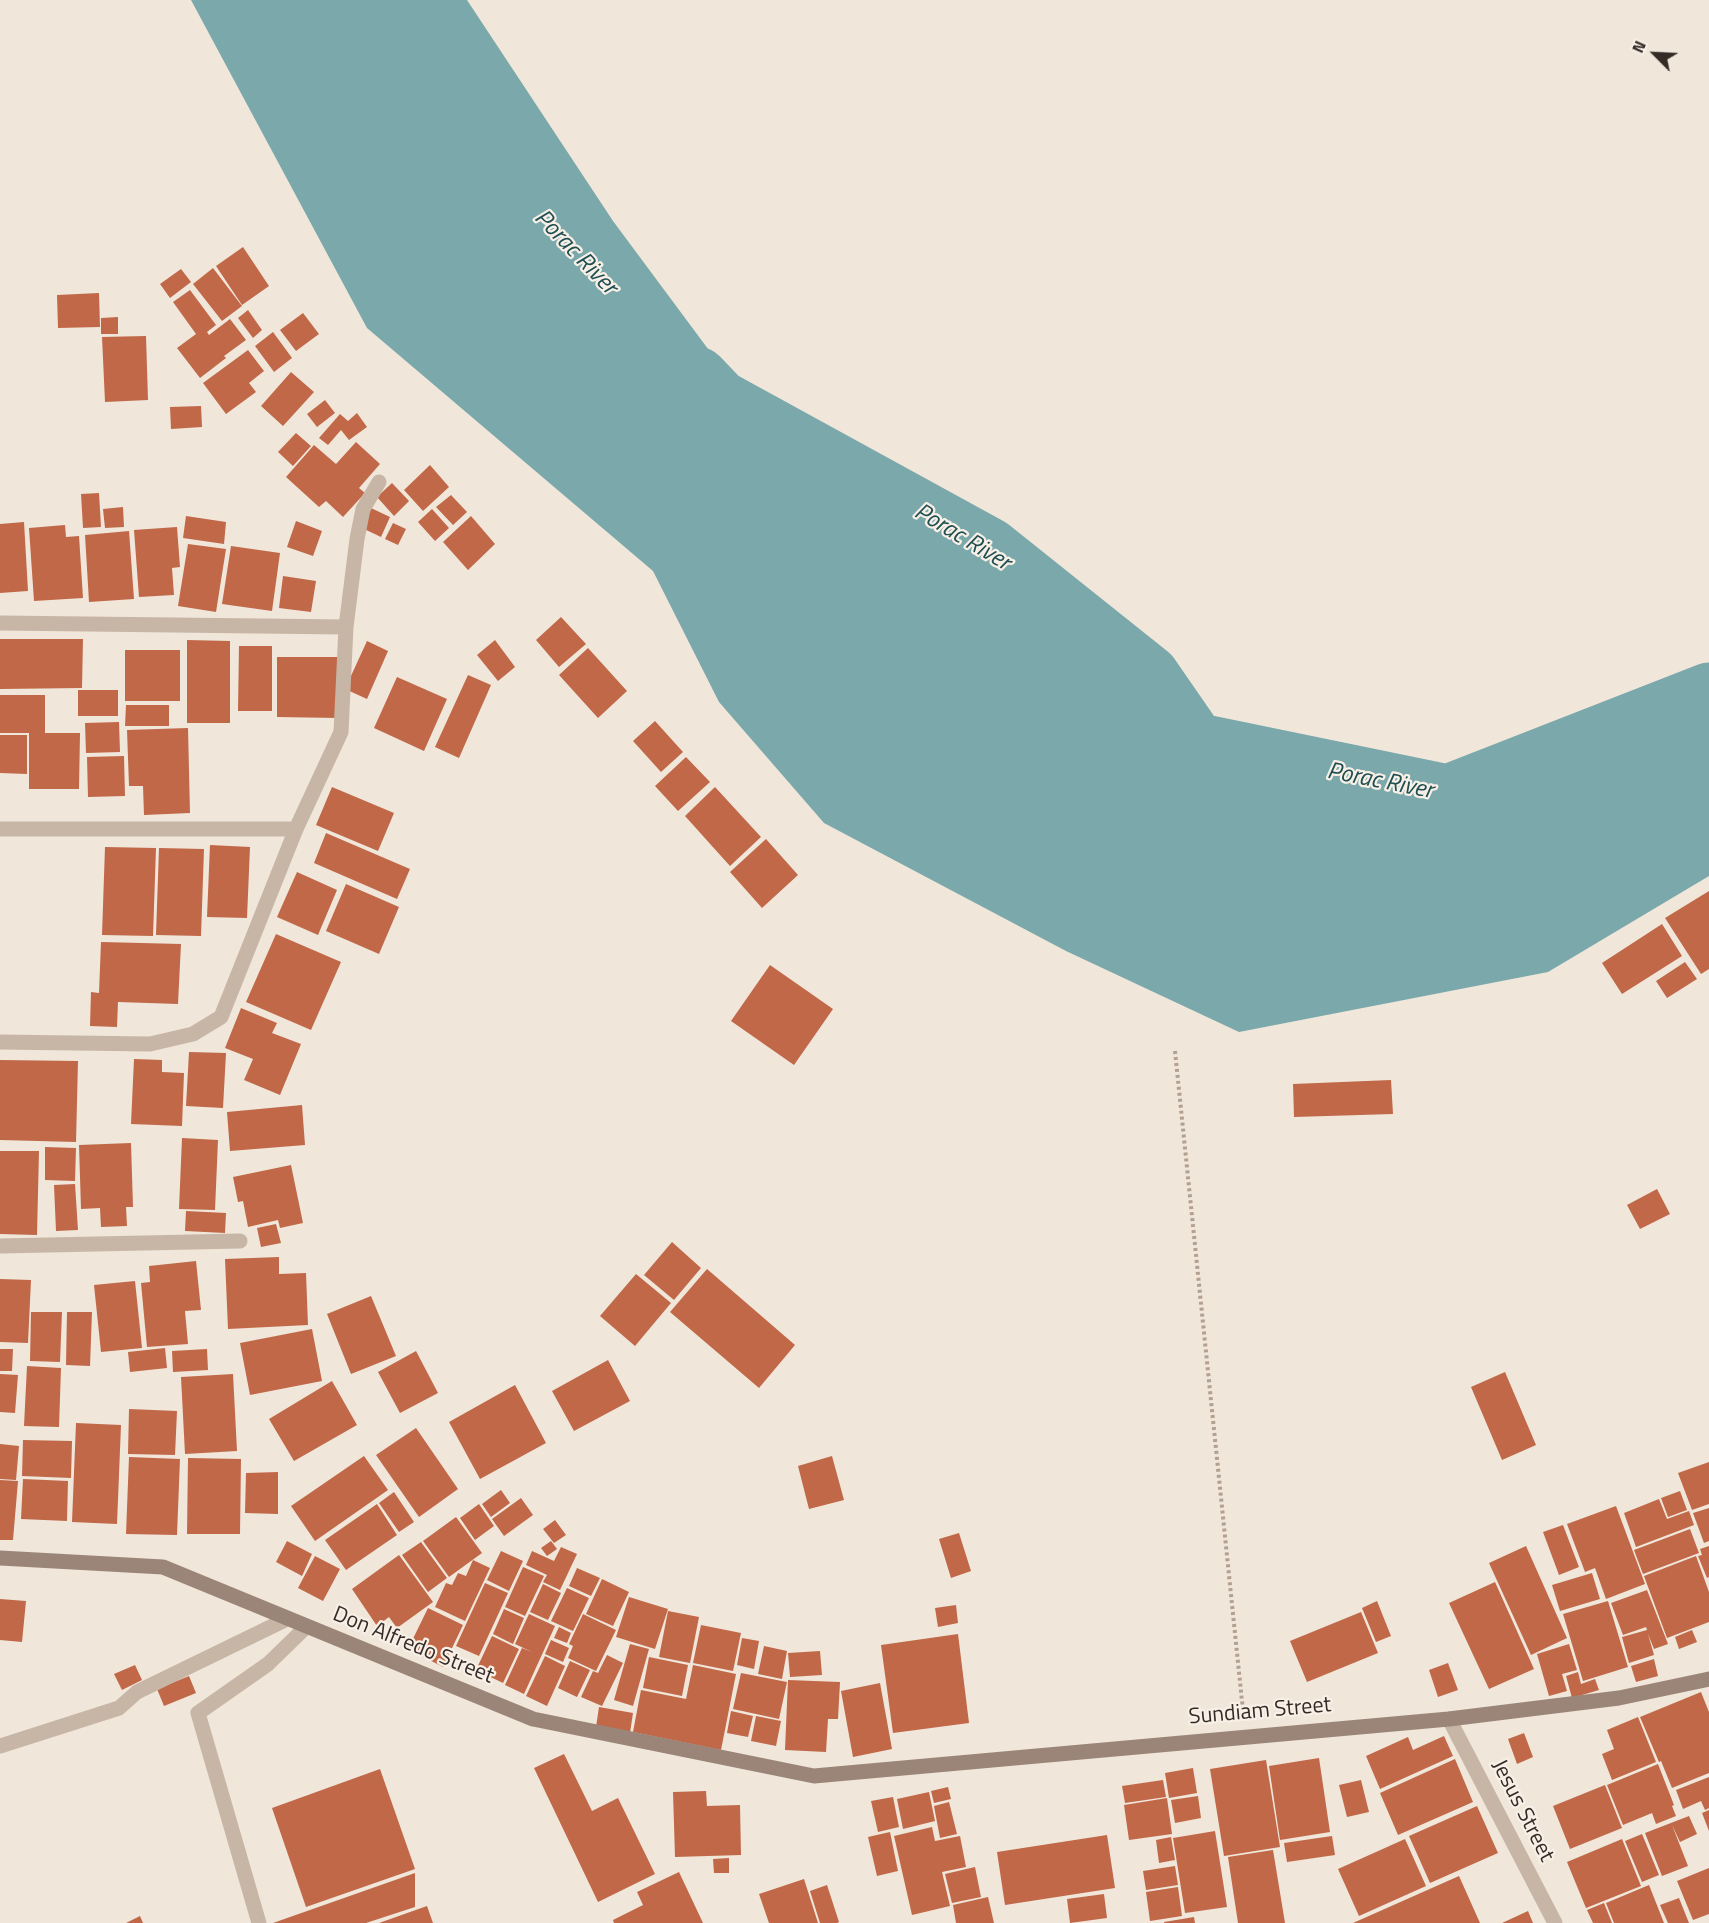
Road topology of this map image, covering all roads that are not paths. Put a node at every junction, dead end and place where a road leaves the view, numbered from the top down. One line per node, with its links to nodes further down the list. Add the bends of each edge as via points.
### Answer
1 (379, 482): 3 (street, via 363,509)
2 (0, 623): 3 (street)
3 (346, 627): 5 (street, via 341,732)
4 (0, 829): 5 (street)
5 (296, 829): 6 (street, via 221,1017 193,1034 150,1044)
6 (0, 1042)
7 (240, 1241): 8 (street)
8 (0, 1246)
9 (0, 1558): 10 (street, Don Alfredo Street, via 163,1567)
10 (287, 1619): 11 (street, Don Alfredo Street); 14 (street, via 137,1692 119,1708)
11 (306, 1627): 15 (street, Don Alfredo Street, via 533,1719); 16 (street, via 268,1664 198,1713)
12 (1709, 1679): 13 (street, Sundiam Street, via 1619,1698)
13 (1449, 1719): 15 (street, Sundiam Street); 17 (street, Jesus Street)
14 (0, 1746)
15 (814, 1776)
16 (259, 1923)
17 (1555, 1923)

